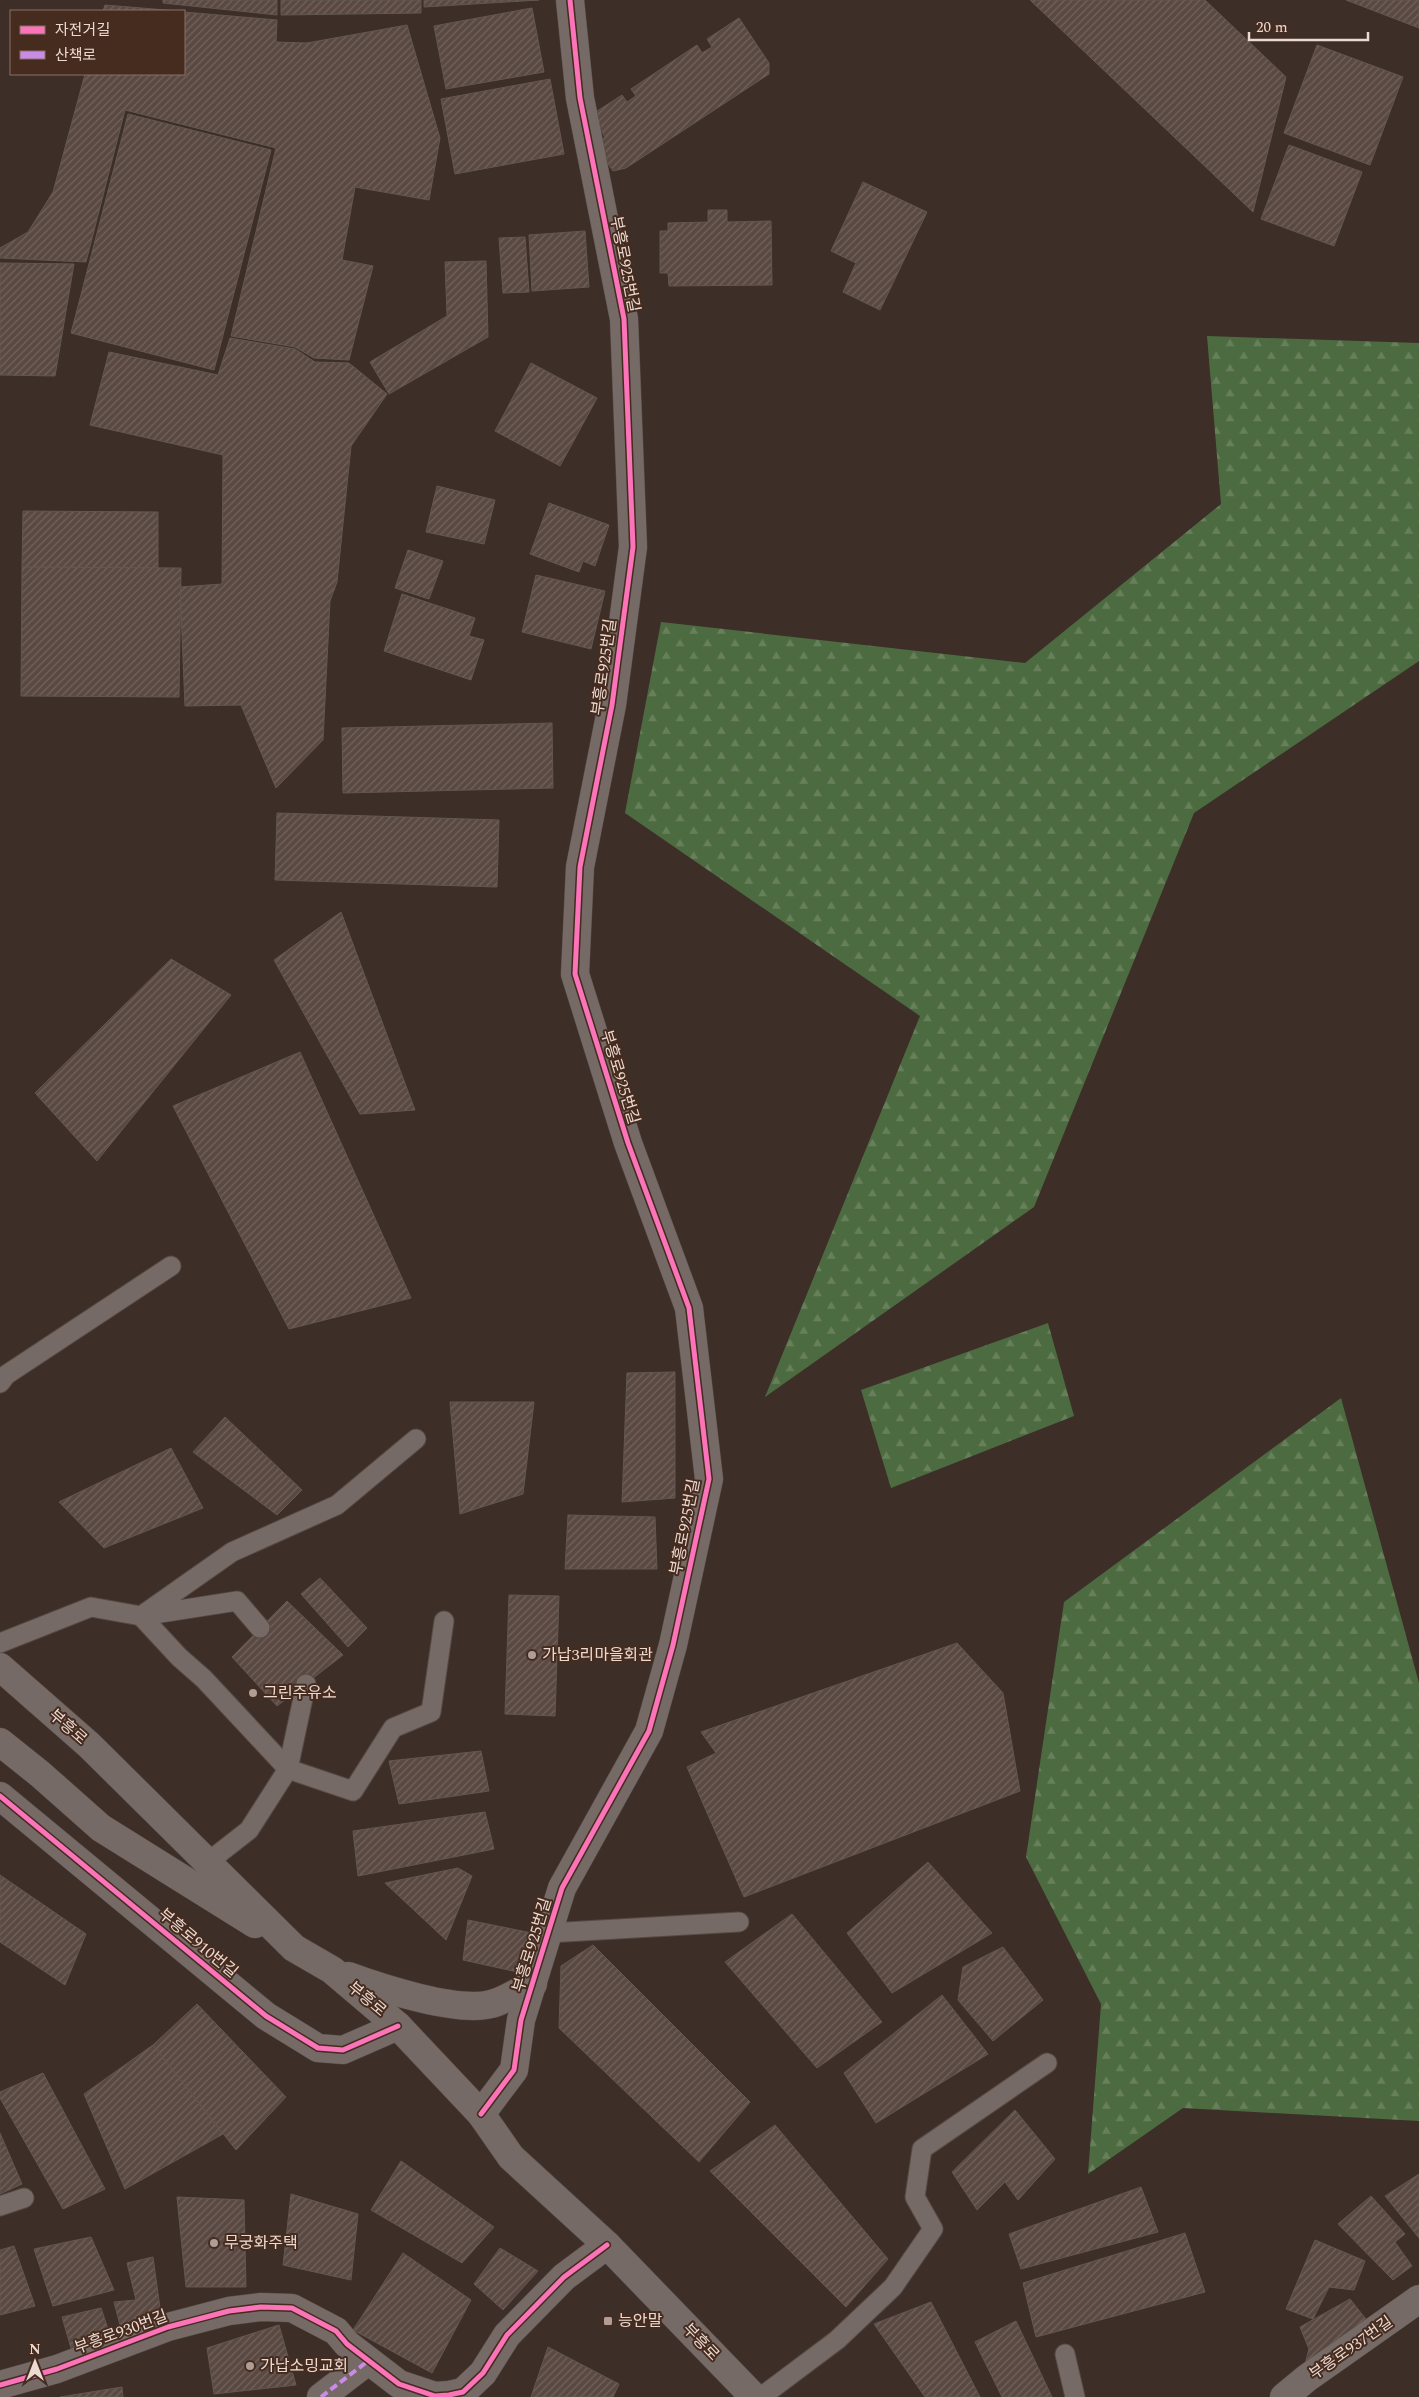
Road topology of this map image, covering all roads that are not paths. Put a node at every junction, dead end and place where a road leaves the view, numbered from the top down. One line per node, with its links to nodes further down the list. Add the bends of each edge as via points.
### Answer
1 (570, 0): 16 (street, 부흥로925번길, via 580,98 624,319 633,547 612,705 580,867 575,974 628,1143 689,1308 708,1478 672,1646 648,1731 562,1888)
2 (171, 1266): 3 (lane, via 6,1375)
3 (0, 1383)
4 (416, 1439): 5 (lane, via 337,1505 232,1552)
5 (140, 1616): 7 (lane, via 237,1602); 8 (lane, via 91,1607); 12 (lane)
6 (444, 1621): 12 (lane, via 431,1712 393,1728 353,1791)
7 (260, 1628)
8 (0, 1643)
9 (0, 1667): 14 (street, 부흥로, via 89,1745)
10 (306, 1684): 12 (lane)
11 (0, 1742): 17 (street, via 101,1828)
12 (288, 1769): 14 (lane, via 248,1830)
13 (0, 1796): 20 (street, 부흥로910번길, via 266,2016 318,2048 343,2050)
14 (208, 1862): 17 (street, 부흥로)
15 (739, 1922): 16 (lane)
16 (548, 1933): 19 (street, 부흥로925번길)
17 (294, 1948): 18 (street, 부흥로)
18 (332, 1970): 19 (street, via 377,1987 449,2004 490,2004); 20 (street, 부흥로)
19 (533, 1984): 22 (street, 부흥로925번길, via 521,2020 514,2070)
20 (398, 2026): 22 (street, 부흥로)
21 (1046, 2063): 33 (lane, via 922,2149 915,2197 933,2229 893,2286 837,2340)
22 (481, 2114): 25 (street, 부흥로, via 511,2157)
23 (24, 2198): 24 (lane)
24 (0, 2206)
25 (607, 2245): 30 (street, 부흥로930번길, via 564,2277 507,2334 483,2373); 32 (street, 부흥로)
26 (1419, 2299): 35 (street, 부흥로937번길)
27 (1065, 2354): 34 (lane)
28 (368, 2362): 29 (street, 부흥로930번길, via 336,2331 314,2317 292,2308 261,2307 229,2311 168,2327 57,2369); 30 (street, 부흥로930번길, via 399,2384 435,2396); 31 (street)
29 (0, 2385)
30 (464, 2394)
31 (321, 2397)
32 (754, 2397)
33 (761, 2397)
34 (1075, 2397)
35 (1284, 2397)

